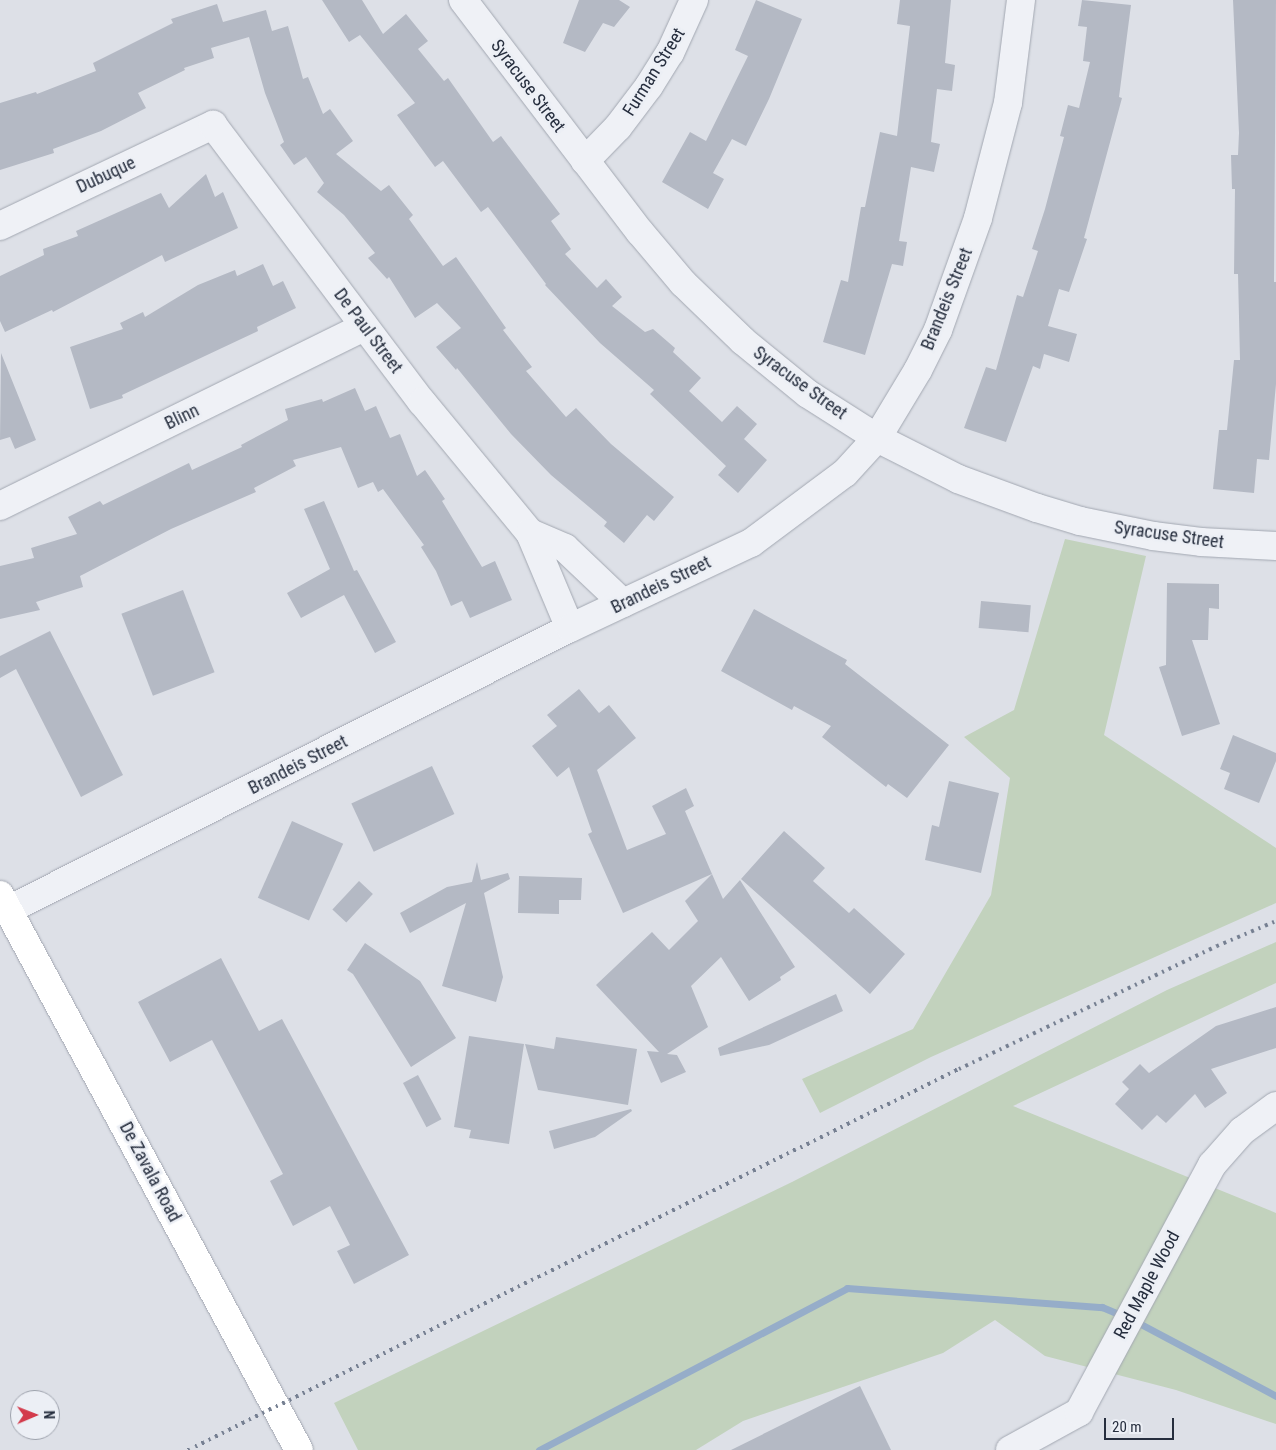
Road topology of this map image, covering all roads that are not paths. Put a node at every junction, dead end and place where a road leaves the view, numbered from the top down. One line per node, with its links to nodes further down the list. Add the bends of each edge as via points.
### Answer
1 (463, 0): 5 (street, Syracuse Street)
2 (694, 0): 5 (street, Furman Street, via 670,53 650,86 618,127)
3 (1021, 0): 8 (street, Brandeis Street, via 1008,104 978,218 938,330)
4 (212, 125): 6 (street, Dubuque); 7 (street, De Paul Street)
5 (585, 161): 8 (street, Syracuse Street, via 683,282 743,342 808,394)
6 (0, 226)
7 (364, 327): 9 (street, Blinn); 10 (street, De Paul Street)
8 (877, 438): 11 (street, Syracuse Street, via 958,479 1080,521 1153,536); 12 (street, Brandeis Street, via 845,473 751,543)
9 (0, 506)
10 (530, 532): 12 (street, De Paul Street, via 565,548); 13 (street, De Paul Street)
11 (1276, 546)
12 (623, 603): 13 (street, Brandeis Street)
13 (570, 628): 14 (street, Brandeis Street)
14 (4, 902): 16 (main road, De Zavala Road)
15 (1276, 1106): 17 (street, Red Maple Wood, via 1242,1131 1212,1165 1079,1412)
16 (299, 1450)
17 (1010, 1450)

